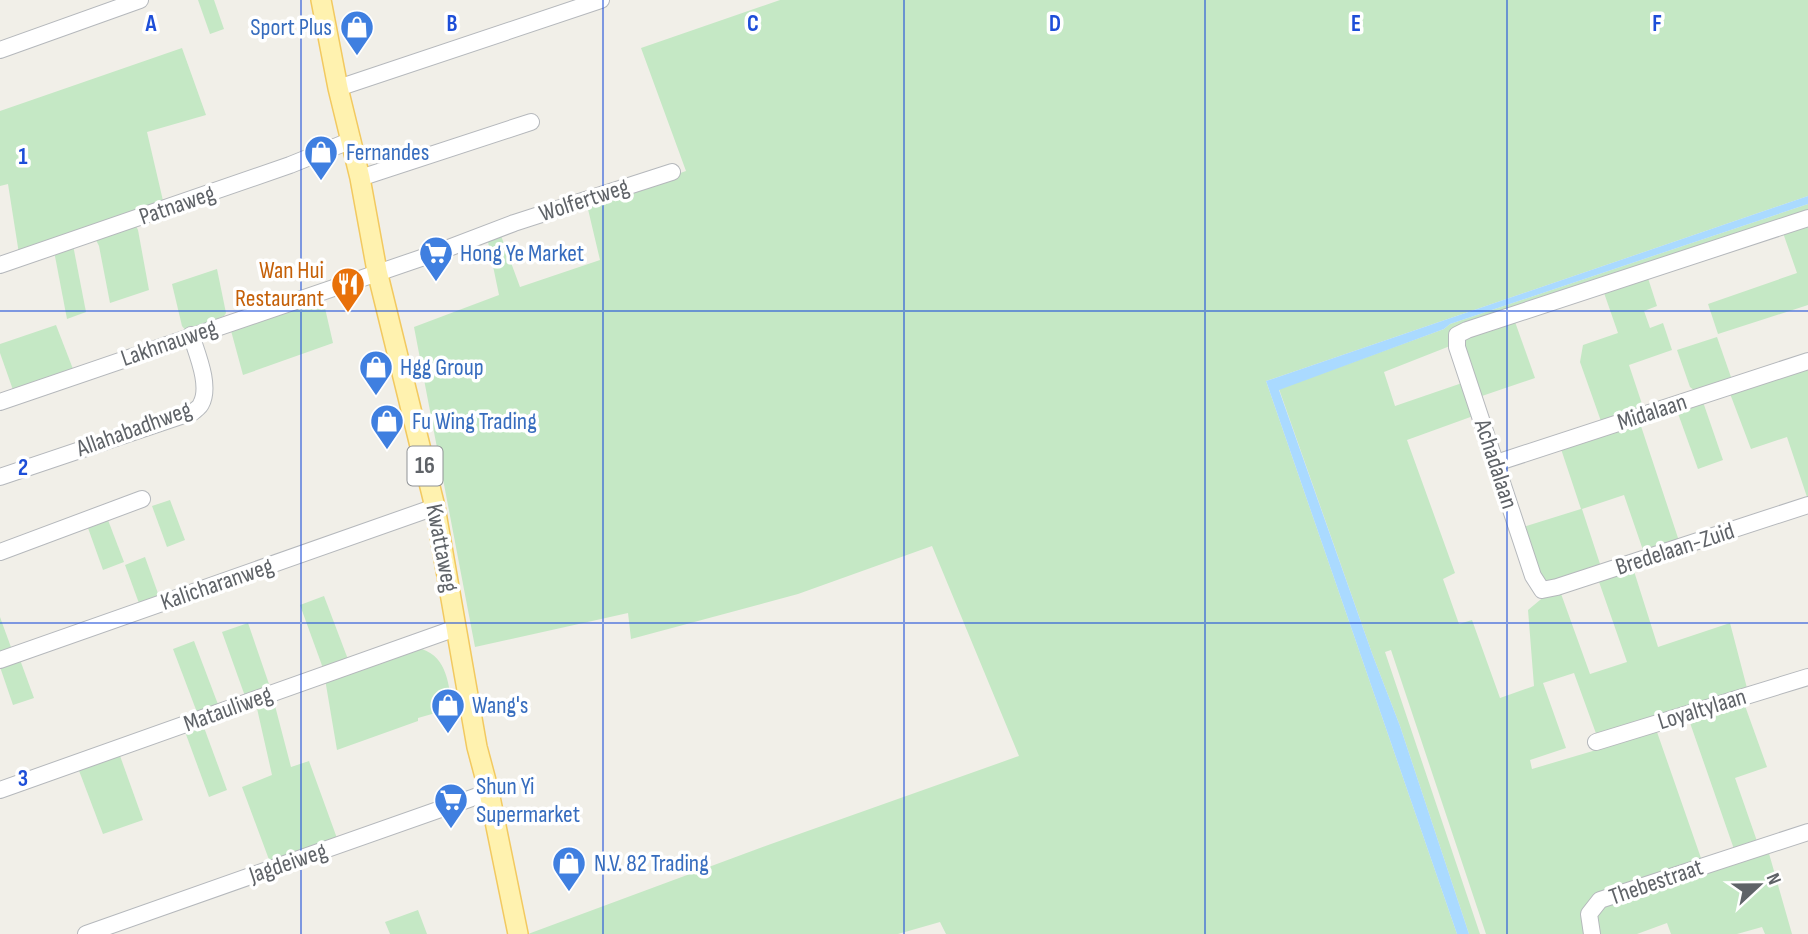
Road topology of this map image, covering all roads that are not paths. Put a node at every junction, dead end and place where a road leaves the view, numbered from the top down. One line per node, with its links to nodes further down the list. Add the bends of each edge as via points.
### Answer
1 (140, 0): 4 (street)
2 (320, 0): 5 (main road, Kwattaweg / 16)
3 (601, 0): 5 (street)
4 (0, 50)
5 (338, 88): 7 (main road, Kwattaweg / 16)
6 (531, 122): 9 (street)
7 (352, 139): 9 (main road, Kwattaweg / 16); 11 (street, Patnaweg, via 290,165)
8 (672, 172): 12 (street, Wolfertweg)
9 (360, 177): 12 (main road, Kwattaweg / 16)
10 (1808, 218): 16 (street, Achadalaan, via 1457,335)
11 (0, 265)
12 (377, 271): 13 (street, Lakhnauweg); 20 (main road, Kwattaweg / 16)
13 (191, 335): 15 (street, Lakhnauweg); 17 (street, Allahabadhweg, via 205,389 201,405 193,412)
14 (1808, 361): 16 (street, Midalaan)
15 (0, 402)
16 (1496, 463): 22 (street, Achadalaan, via 1533,576)
17 (0, 477)
18 (142, 499): 21 (street)
19 (1808, 505): 22 (street, Bredelaan-Zuid)
20 (435, 507): 23 (main road, Kwattaweg / 16); 24 (street, Kalicharanweg)
21 (0, 552)
22 (1542, 590)
23 (456, 628): 27 (street, Matauliweg); 28 (main road, Kwattaweg / 16)
24 (0, 660)
25 (1808, 677): 26 (street, Loyaltylaan)
26 (1596, 742)
27 (0, 790)
28 (489, 792): 30 (street, Jagdeiweg); 31 (main road, Kwattaweg / 16)
29 (1808, 832): 32 (street, Thebestraat, via 1601,900 1589,914)
30 (86, 934)
31 (518, 934)
32 (1592, 934)

